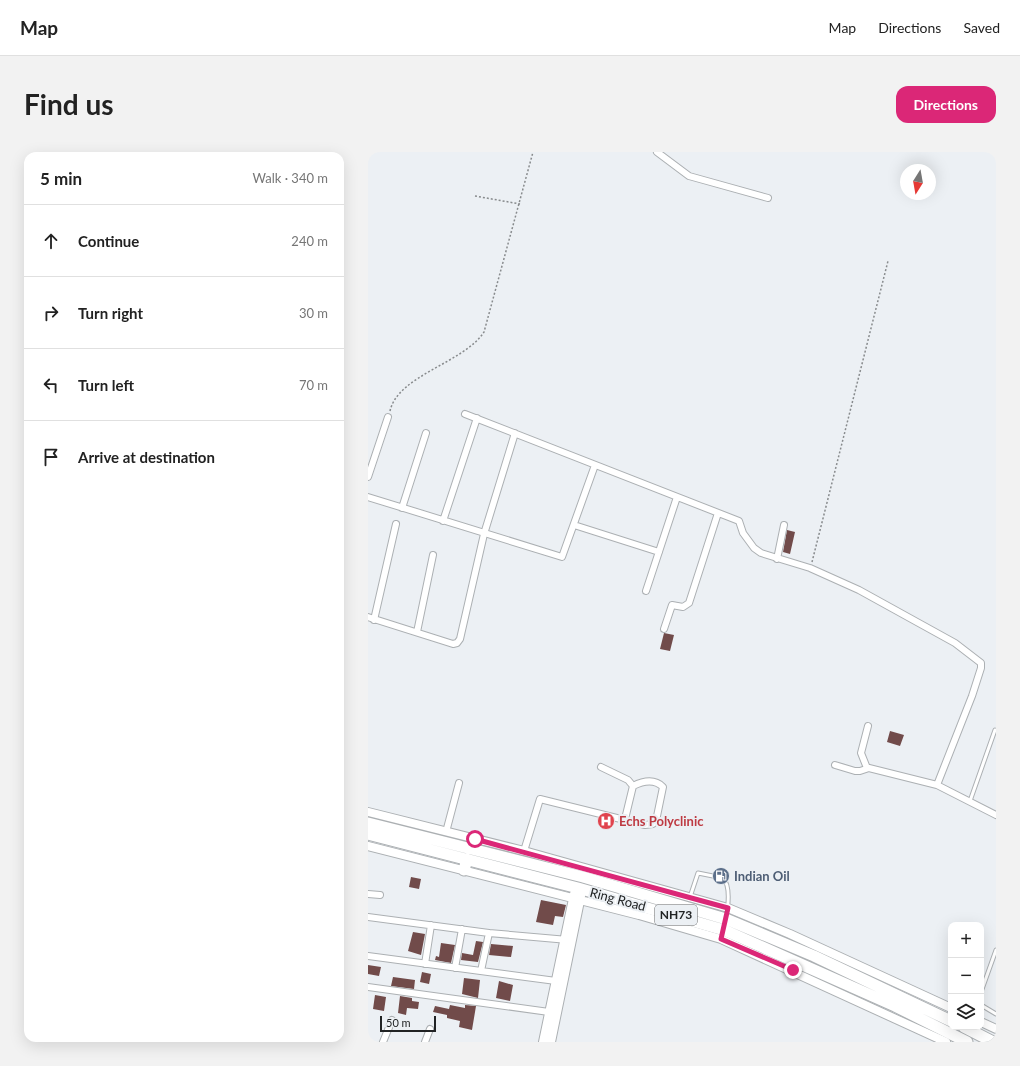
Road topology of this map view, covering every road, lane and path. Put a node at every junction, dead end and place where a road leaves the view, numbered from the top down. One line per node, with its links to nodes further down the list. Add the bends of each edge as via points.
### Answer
1 (533, 152): 5 (path)
2 (657, 152): 4 (street, via 689,176)
3 (475, 196): 5 (path)
4 (768, 198)
5 (520, 204): 8 (path, via 502,271 493,292 484,332 474,344 422,376 399,394 391,406)
6 (888, 261): 26 (path)
7 (465, 414): 9 (street)
8 (388, 417): 13 (street)
9 (477, 418): 11 (street); 18 (street)
10 (426, 432): 16 (street)
11 (515, 433): 12 (street); 22 (street)
12 (595, 465): 15 (street); 20 (street)
13 (368, 477)
14 (368, 497): 16 (street)
15 (677, 497): 17 (street); 23 (street)
16 (402, 508): 18 (street)
17 (718, 513): 25 (street, via 739,521 743,533 754,548); 29 (street, via 689,603 683,607 672,605)
18 (443, 521): 22 (street)
19 (396, 524): 28 (street)
20 (574, 525): 22 (street, via 562,557); 23 (street)
21 (784, 525): 25 (street)
22 (484, 534): 30 (street, via 460,639 453,644)
23 (659, 552): 27 (street)
24 (433, 555): 30 (street)
25 (777, 559): 26 (street)
26 (810, 568): 37 (street, via 859,590 955,643 981,663 982,668 972,696)
27 (646, 591)
28 (371, 618): 30 (street)
29 (664, 629)
30 (416, 632)
31 (868, 726): 35 (street, via 861,754)
32 (995, 730): 39 (lane)
33 (835, 765): 35 (street, via 855,771)
34 (601, 767): 38 (street, via 628,780)
35 (867, 768): 37 (street)
36 (459, 783): 44 (street)
37 (937, 785): 39 (street)
38 (633, 786): 42 (street); 42 (street, via 650,781 658,783 664,789 653,824)
39 (970, 801): 41 (street)
40 (368, 812): 44 (street)
41 (996, 815)
42 (625, 819): 48 (street, via 540,799)
43 (368, 823): 46 (highway, Ring Road / NH73)
44 (446, 832): 46 (street)
45 (368, 834): 49 (highway, Ring Road / NH73)
46 (474, 844): 48 (street); 53 (highway, Ring Road / NH73)
47 (368, 846): 49 (street)
48 (524, 851): 53 (street)
49 (465, 865): 51 (highway, Ring Road / NH73)
50 (368, 894): 52 (street)
51 (578, 894): 57 (highway, Ring Road / NH73); 60 (street)
52 (380, 895)
53 (689, 902): 54 (street); 54 (lane, via 698,873 723,878 726,882); 57 (highway, Ring Road / NH73)
54 (728, 908): 57 (lane); 70 (street, via 790,934)
55 (368, 917): 56 (street)
56 (431, 925): 58 (street); 63 (street)
57 (724, 929): 70 (highway, Ring Road / NH73, via 814,956); 82 (street); 83 (highway, Ring Road / NH73, via 895,1006)
58 (462, 930): 59 (street); 64 (street)
59 (489, 933): 60 (street); 65 (street)
60 (568, 940): 66 (street); 81 (street)
61 (996, 950): 67 (lane)
62 (368, 956): 63 (street)
63 (425, 964): 64 (street)
64 (455, 968): 65 (street)
65 (481, 971): 66 (street)
66 (556, 981): 71 (street)
67 (984, 984)
68 (368, 987): 71 (street)
69 (984, 1008): 72 (lane)
70 (946, 1009)
71 (549, 1012): 80 (street)
72 (996, 1014)
73 (392, 1020): 78 (street)
74 (984, 1023): 76 (street)
75 (430, 1029): 79 (street)
76 (996, 1029)
77 (970, 1030): 84 (highway)
78 (383, 1042)
79 (425, 1042)
80 (543, 1042)
81 (551, 1042)
82 (946, 1042)
83 (967, 1042)
84 (993, 1042)

